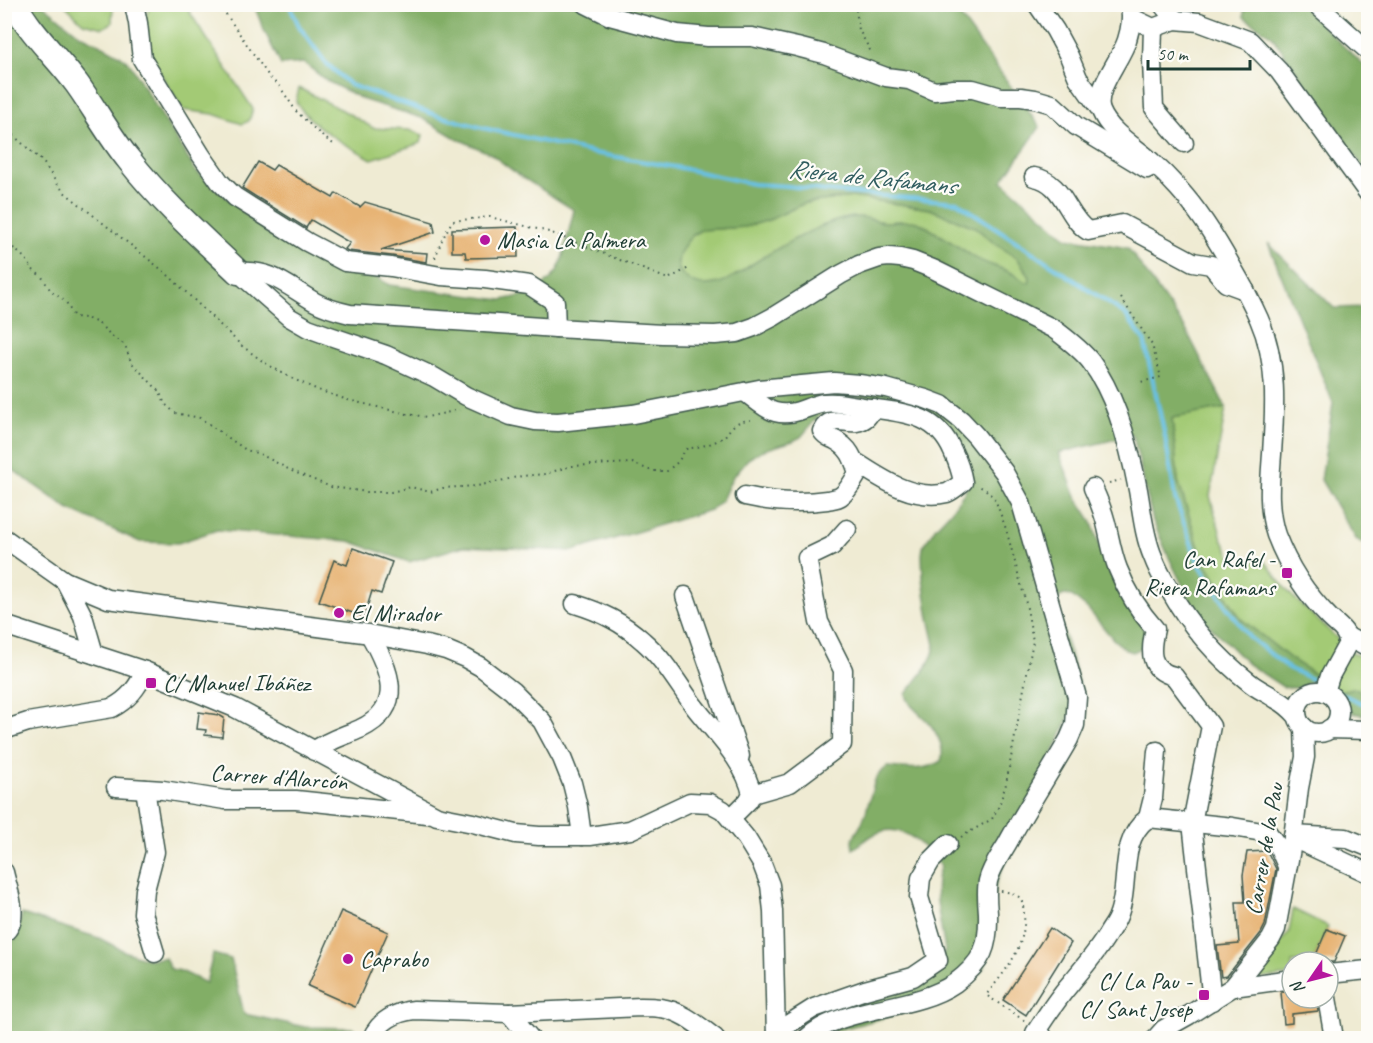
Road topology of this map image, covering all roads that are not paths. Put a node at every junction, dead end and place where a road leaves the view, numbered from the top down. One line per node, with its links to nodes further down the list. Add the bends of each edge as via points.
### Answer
1 (15, 4): 16 (main road, via 79,86 138,172)
2 (134, 4): 18 (street, via 142,59 201,155 235,197 345,262 529,285 555,302)
3 (585, 4): 14 (street, via 610,16 677,34 752,37 797,47 934,91 973,89 1052,104 1085,132)
4 (1037, 4): 11 (street)
5 (1162, 4): 8 (street)
6 (1316, 4): 10 (street)
7 (1131, 11): 9 (street); 11 (street, via 1126,42 1100,96)
8 (1176, 20): 9 (street); 15 (street, via 1199,22 1250,41 1279,71)
9 (1153, 28): 12 (street, via 1154,108)
10 (1365, 48)
11 (1100, 109): 14 (street, via 1108,123)
12 (1184, 143)
13 (1035, 177): 17 (street, via 1052,184 1080,226 1088,231 1122,224 1193,262 1211,265 1226,283)
14 (1177, 187): 17 (street, via 1213,233)
15 (1368, 193)
16 (238, 272): 18 (street, via 260,272 279,279 316,303 350,314); 19 (street, via 289,317 415,368 511,416 558,422 633,414)
17 (1245, 290): 33 (street, via 1260,321 1272,364 1275,405 1269,499 1275,532 1306,589 1343,629)
18 (556, 328): 37 (street, via 737,333 773,317 859,265 879,258 900,258 933,269 1054,329 1091,362 1113,403 1136,476 1152,556 1169,590 1207,643 1250,684)
19 (745, 392): 20 (street, via 773,412 791,414 823,403); 75 (street, via 834,382 859,384 926,399 942,405 961,420 1004,472 1021,503 1077,697 1069,739 988,880 985,949 968,973 923,998 843,1018)
20 (873, 408): 21 (street, via 857,422 831,420 822,431 848,449); 21 (street, via 915,415 937,428 950,445 963,482 948,492 905,491)
21 (854, 461): 23 (street, via 858,473 840,497 792,502)
22 (1093, 488): 53 (street, via 1124,584 1155,629 1151,649 1156,666 1174,676 1211,726)
23 (745, 496)
24 (847, 529): 49 (street, via 832,546 807,558 819,622 843,670 842,744 790,783)
25 (4, 538): 26 (street)
26 (65, 581): 28 (street); 30 (street)
27 (685, 596): 46 (street, via 741,756)
28 (108, 599): 30 (street, via 95,603); 32 (street)
29 (575, 604): 46 (street, via 616,620 644,642)
30 (83, 616): 35 (street)
31 (4, 625): 35 (street)
32 (370, 635): 43 (street, via 389,677 390,696 384,711 362,728); 54 (street, via 437,648 465,658 482,666 525,702 542,721 562,758 572,783)
33 (1346, 645): 34 (street); 38 (street)
34 (1368, 648)
35 (94, 654): 36 (street)
36 (146, 671): 40 (street, via 138,687 112,708 28,722); 43 (street, via 235,708)
37 (1278, 699): 38 (street); 39 (street)
38 (1322, 700): 39 (street, Carrer de la Pau, via 1298,706); 41 (street, Carrer de la Pau, via 1336,722); 42 (street)
39 (1300, 721): 41 (street, via 1315,732); 45 (street, Carrer de la Pau)
40 (4, 730)
41 (1325, 730): 42 (street); 45 (street, Carrer de la Pau)
42 (1367, 732)
43 (314, 751): 50 (street)
44 (1157, 751): 52 (street)
45 (1305, 757): 55 (street, Carrer de la Pau)
46 (740, 765): 49 (street)
47 (116, 787): 48 (street, Carrer d'Alarcón)
48 (145, 789): 50 (street, Carrer d'Alarcón, via 225,800 296,800); 62 (street, via 155,852 143,913)
49 (752, 794): 51 (street)
50 (437, 816): 54 (street, via 516,834)
51 (731, 818): 54 (street, via 710,803 690,802 630,830); 71 (street, via 762,864 770,885)
52 (1148, 818): 53 (street); 70 (street, via 1132,838 1118,917 1051,1007)
53 (1192, 823): 58 (street, via 1268,833); 67 (street)
54 (582, 836)
55 (1293, 837): 57 (street, via 1346,838); 58 (street, Carrer de la Pau); 60 (street)
56 (948, 844): 71 (street, via 921,878 919,897 938,960 913,977 814,1008)
57 (1368, 847)
58 (1287, 866): 66 (street, Carrer de la Pau, via 1276,928)
59 (4, 872): 61 (street, via 14,915 11,928)
60 (1368, 873)
61 (4, 933)
62 (155, 953)
63 (1368, 970): 64 (street)
64 (1340, 973)
65 (1280, 981): 66 (street)
66 (1233, 987): 67 (street, Carrer de la Pau)
67 (1212, 1001): 76 (street, Carrer de la Pau, via 1164,1029)
68 (1330, 1010): 77 (street)
69 (509, 1012): 72 (street, via 403,1011 385,1021); 73 (street); 74 (street, via 662,1008 682,1015)
70 (1039, 1034)
71 (776, 1035)
72 (372, 1038)
73 (530, 1038)
74 (715, 1038)
75 (807, 1038)
76 (1156, 1038)
77 (1334, 1038)

